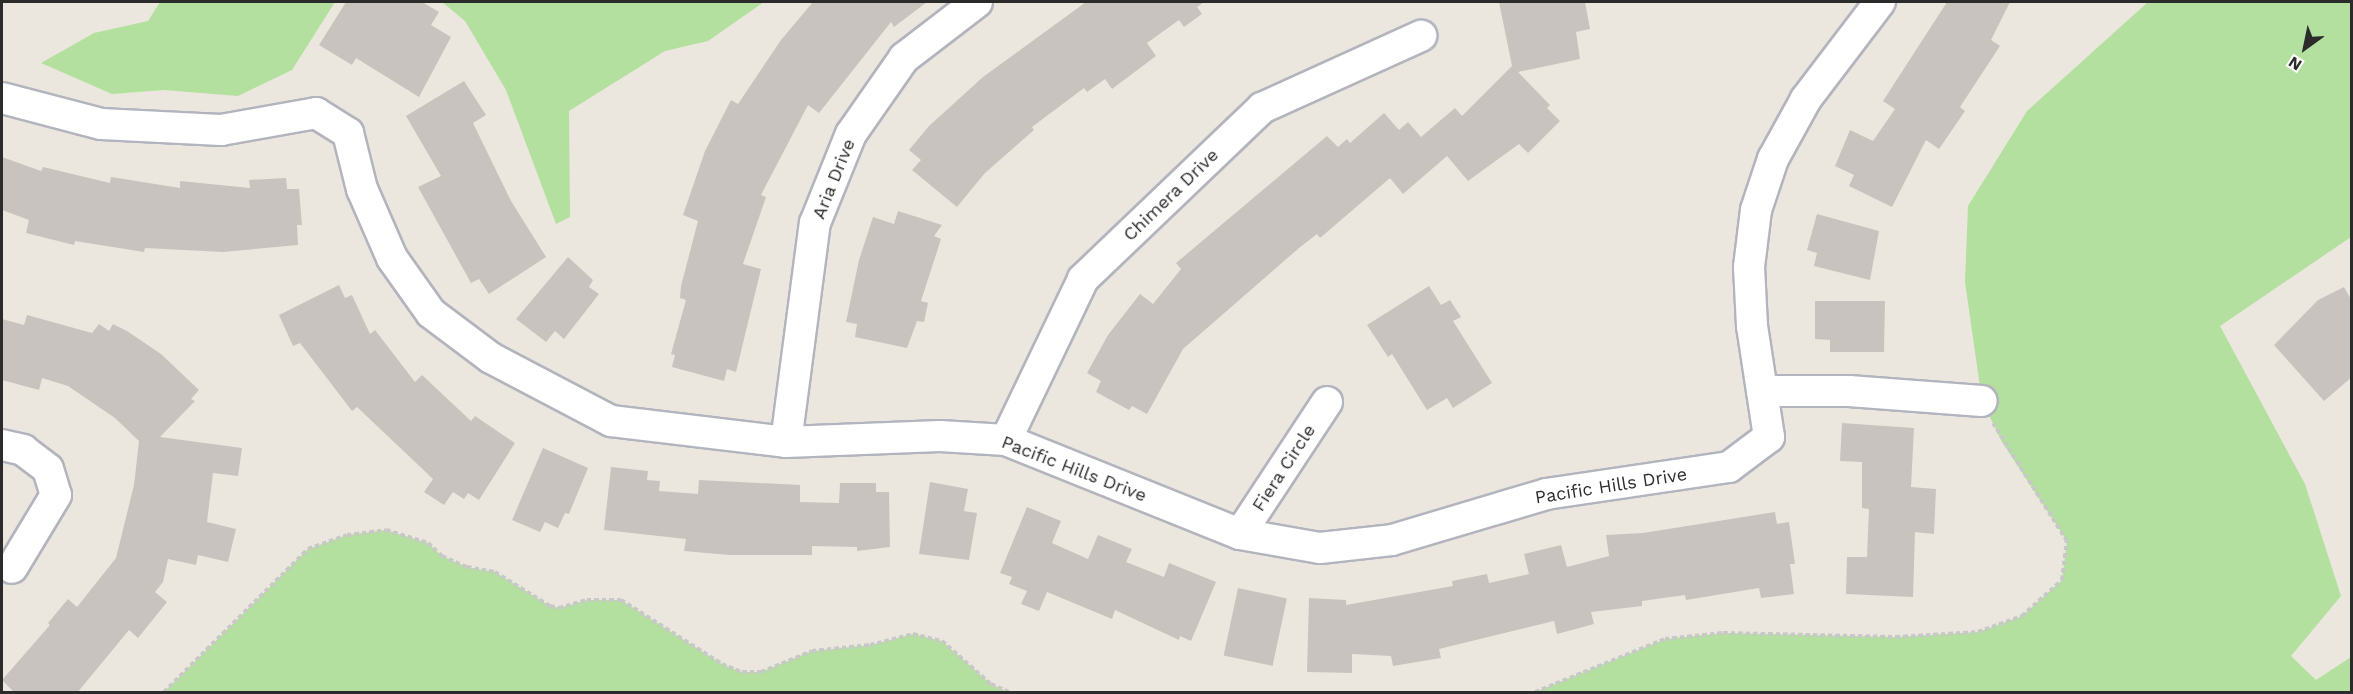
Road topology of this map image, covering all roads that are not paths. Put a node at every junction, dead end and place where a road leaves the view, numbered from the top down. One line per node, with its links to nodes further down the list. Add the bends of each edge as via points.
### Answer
1 (976, 2): 9 (street, Aria Drive, via 904,58 851,134 815,223)
2 (1880, 2): 5 (street, Pacific Hills Drive, via 1806,99 1773,159 1756,210 1749,267 1752,326)
3 (1421, 36): 8 (street, Chimera Drive, via 1262,108 1083,279)
4 (2, 98): 9 (street, Pacific Hills Drive, via 101,124 221,130 316,114 348,133 362,189 392,258 431,313 491,358 611,421)
5 (1762, 391): 6 (street, via 1849,391); 11 (street, Pacific Hills Drive, via 1769,437 1729,467 1546,494 1392,540 1320,548)
6 (1982, 401)
7 (1327, 402): 11 (street, Fiera Circle)
8 (1006, 440): 9 (street, Pacific Hills Drive, via 940,436); 11 (street, Pacific Hills Drive)
9 (786, 442)
10 (2, 445): 12 (street, via 23,450 48,469 56,495)
11 (1240, 534)
12 (12, 568)

